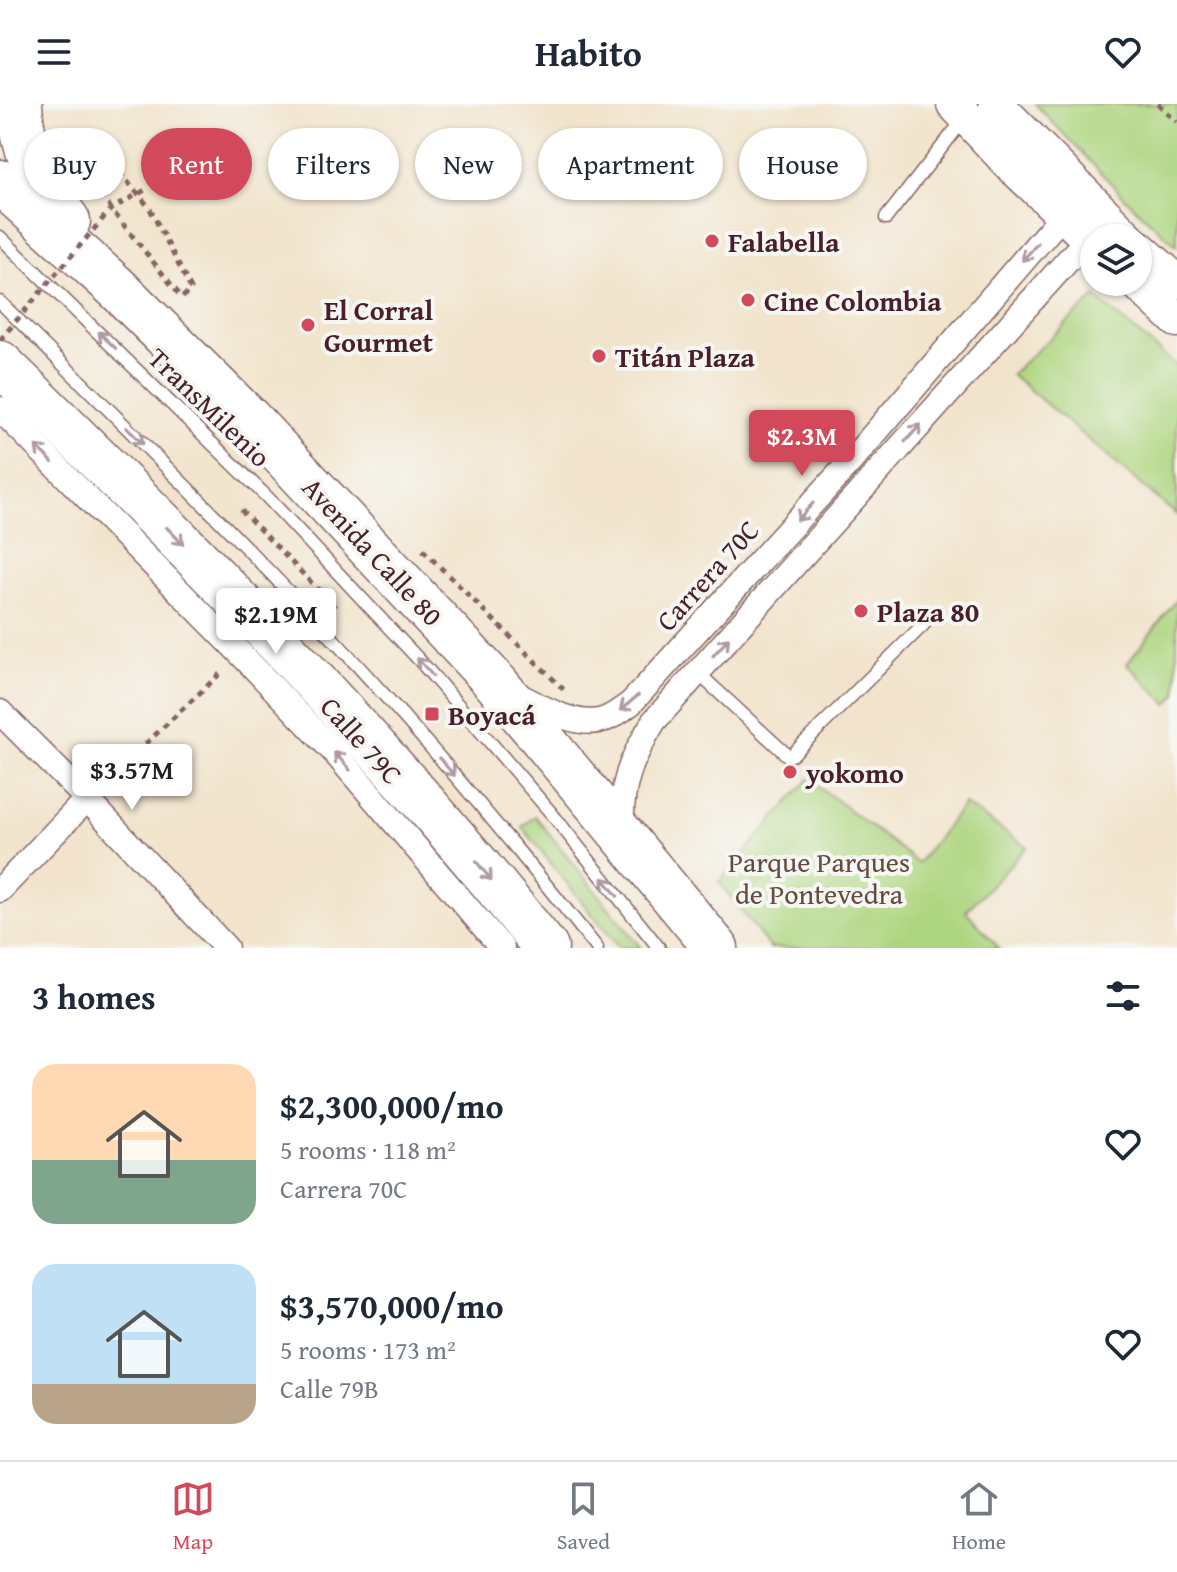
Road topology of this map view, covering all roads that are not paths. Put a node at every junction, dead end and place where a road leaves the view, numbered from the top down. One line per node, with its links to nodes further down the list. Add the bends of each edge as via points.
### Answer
1 (20, 104): 11 (highway, via 27,152 37,177)
2 (972, 108): 4 (street); 5 (lane)
3 (0, 182): 11 (highway, Avenida Calle 80)
4 (1072, 204): 6 (street); 18 (street, Carrera 70C, one-way to 18)
5 (886, 218)
6 (1093, 224)
7 (0, 237): 30 (lane, TransMilenio, one-way to 7, via 552,814 401,640 267,497)
8 (1080, 260): 20 (street, Carrera 70C, one-way to 8)
9 (1152, 260): 10 (street)
10 (1177, 282)
11 (117, 288): 21 (highway, Avenida Calle 80, via 249,419)
12 (1151, 296): 14 (street)
13 (0, 302): 29 (lane, one-way to 29, via 231,532 378,688)
14 (1177, 320)
15 (0, 363): 28 (highway, one-way to 28, via 333,699)
16 (0, 409): 27 (street, Calle 79C, one-way to 16, via 345,764)
17 (824, 440): 18 (lane)
18 (850, 462): 21 (street, Carrera 70C, one-way to 21, via 616,714 585,720 554,713)
19 (924, 624): 20 (lane, via 792,755)
20 (698, 673): 24 (street, Carrera 70C, via 654,721 634,754 620,804)
21 (496, 683): 24 (highway, Avenida Calle 80)
22 (0, 712): 23 (street)
23 (87, 799): 25 (street); 26 (street)
24 (622, 832): 31 (highway, Avenida Calle 80)
25 (0, 890)
26 (222, 946)
27 (502, 948)
28 (546, 948)
29 (597, 948)
30 (659, 948)
31 (716, 948)

